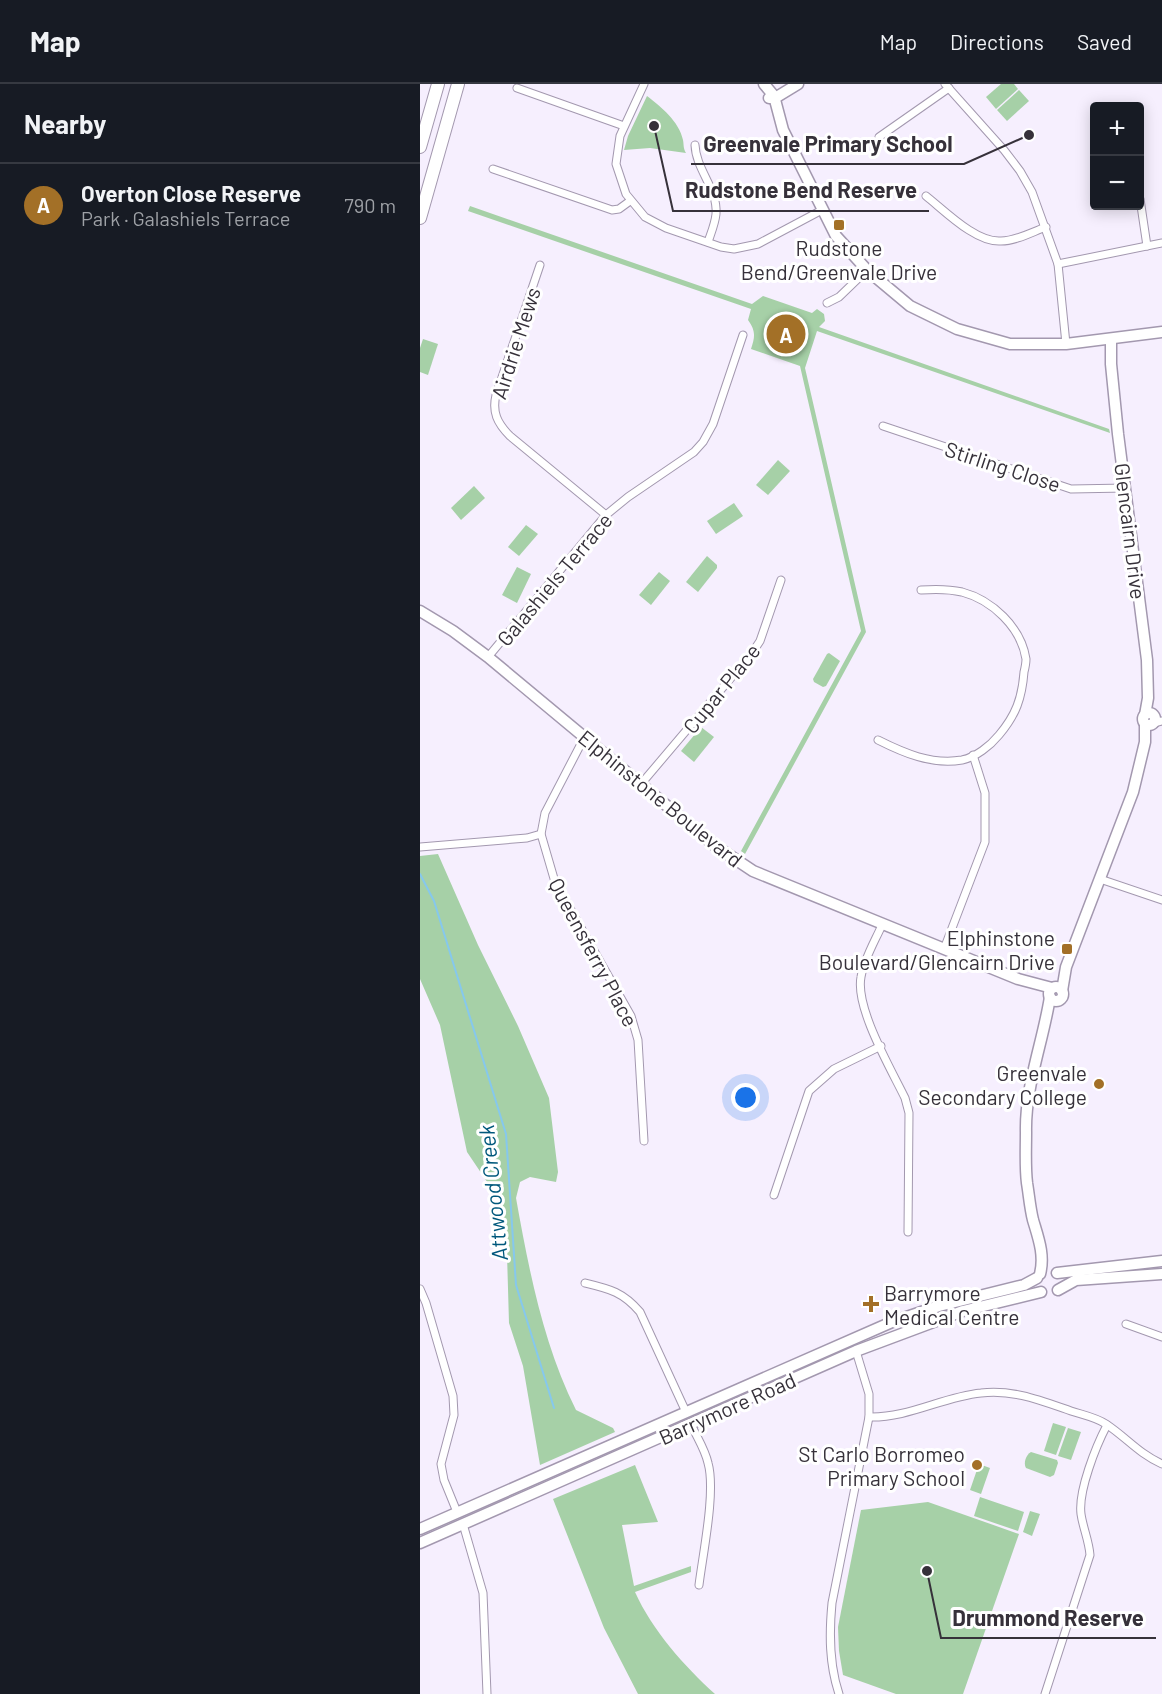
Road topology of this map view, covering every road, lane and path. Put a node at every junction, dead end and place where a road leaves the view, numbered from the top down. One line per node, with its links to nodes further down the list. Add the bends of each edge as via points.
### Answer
1 (438, 84): 13 (main road)
2 (458, 84): 19 (main road)
3 (644, 84): 10 (street)
4 (759, 84): 9 (street)
5 (764, 84): 9 (street)
6 (798, 84): 9 (street)
7 (947, 86): 11 (street); 20 (street, via 1020,171)
8 (517, 88): 10 (street)
9 (772, 96): 17 (street, via 772,110)
10 (624, 126): 16 (street, via 616,164)
11 (879, 137)
12 (695, 145): 21 (street, via 716,203)
13 (420, 147)
14 (493, 169): 16 (street, via 612,210)
15 (926, 196): 20 (street, via 991,241 1011,240)
16 (630, 201): 21 (street, via 651,221)
17 (822, 210): 21 (street, via 747,248 727,248); 26 (street, via 836,236)
18 (1142, 210): 23 (street)
19 (420, 218)
20 (1046, 227): 24 (street)
21 (708, 242)
22 (1162, 243): 23 (street)
23 (1147, 246): 24 (street)
24 (1058, 264): 31 (street)
25 (540, 265): 34 (street, Airdrie Mews, via 496,395 495,415 510,436)
26 (867, 270): 27 (street, via 839,297); 31 (street, via 910,306 957,329 1010,344)
27 (827, 303)
28 (1162, 332): 30 (street)
29 (743, 335): 34 (street, Galashiels Terrace, via 703,442)
30 (1108, 340): 31 (street); 33 (street, Glencairn Drive)
31 (1066, 344)
32 (883, 426): 33 (street, Stirling Close, via 1071,489)
33 (1126, 488): 39 (street, Glencairn Drive)
34 (606, 515): 38 (street, Galashiels Terrace)
35 (781, 580): 43 (street, Cupar Place, via 760,641 752,653)
36 (921, 590): 42 (street, via 963,592 994,607 1016,631 1026,659 1022,695 1010,723 990,746)
37 (420, 611): 38 (street, Elphinstone Boulevard)
38 (488, 657): 40 (street, Elphinstone Boulevard)
39 (1153, 720): 46 (street, Glencairn Drive, via 1133,792)
40 (584, 738): 43 (street, Elphinstone Boulevard); 44 (street, via 549,806)
41 (878, 740): 42 (street, via 907,755 938,761 963,760)
42 (973, 755): 49 (street, via 985,793 985,842)
43 (640, 784): 48 (street, Elphinstone Boulevard, via 714,845 753,871)
44 (541, 834): 45 (street); 52 (street, Queensferry Place, via 555,882 639,1040)
45 (420, 847)
46 (1100, 879): 47 (street); 50 (street, Glencairn Drive)
47 (1162, 900)
48 (882, 925): 49 (street, Elphinstone Boulevard); 51 (street, via 860,978 864,1011)
49 (944, 949): 50 (street, Elphinstone Boulevard)
50 (1054, 993): 55 (street, Glencairn Drive, via 1038,1046 1025,1129 1027,1179)
51 (880, 1046): 53 (street, via 834,1069 809,1091); 54 (street, via 906,1098 909,1113)
52 (644, 1141)
53 (774, 1195)
54 (908, 1232)
55 (1041, 1251): 57 (street, Glencairn Drive); 59 (street, Glencairn Drive)
56 (1162, 1261): 57 (street)
57 (1054, 1272): 59 (street, via 1044,1271); 62 (street, via 1060,1279)
58 (1162, 1274): 62 (street, via 1076,1280)
59 (1038, 1276): 63 (street, via 1036,1286); 66 (street, Barrymore Road, via 1024,1285 932,1308)
60 (585, 1283): 68 (street, via 616,1291 640,1312)
61 (420, 1289): 73 (street, via 453,1396 454,1415 441,1464)
62 (1058, 1290): 63 (street, via 1049,1295)
63 (1041, 1292): 67 (street, Barrymore Road, via 963,1311)
64 (1126, 1324): 65 (street)
65 (1162, 1337)
66 (851, 1339): 67 (street); 68 (street, Barrymore Road)
67 (856, 1351): 69 (street, via 869,1394); 70 (street, Barrymore Road)
68 (686, 1412): 70 (street); 73 (street, Barrymore Road)
69 (869, 1417): 71 (street, via 921,1409 969,1394 1000,1392 1031,1397); 79 (street, via 831,1603 830,1649)
70 (691, 1424): 74 (street, Barrymore Road); 77 (street, via 708,1462 710,1477)
71 (1107, 1425): 72 (street); 80 (street, via 1080,1501 1090,1555)
72 (1162, 1464)
73 (457, 1512): 74 (street); 75 (street, Barrymore Road)
74 (463, 1524): 76 (street, Barrymore Road); 78 (street, via 483,1593)
75 (420, 1529)
76 (420, 1543)
77 (699, 1585)
78 (487, 1694)
79 (839, 1694)
80 (1045, 1694)

